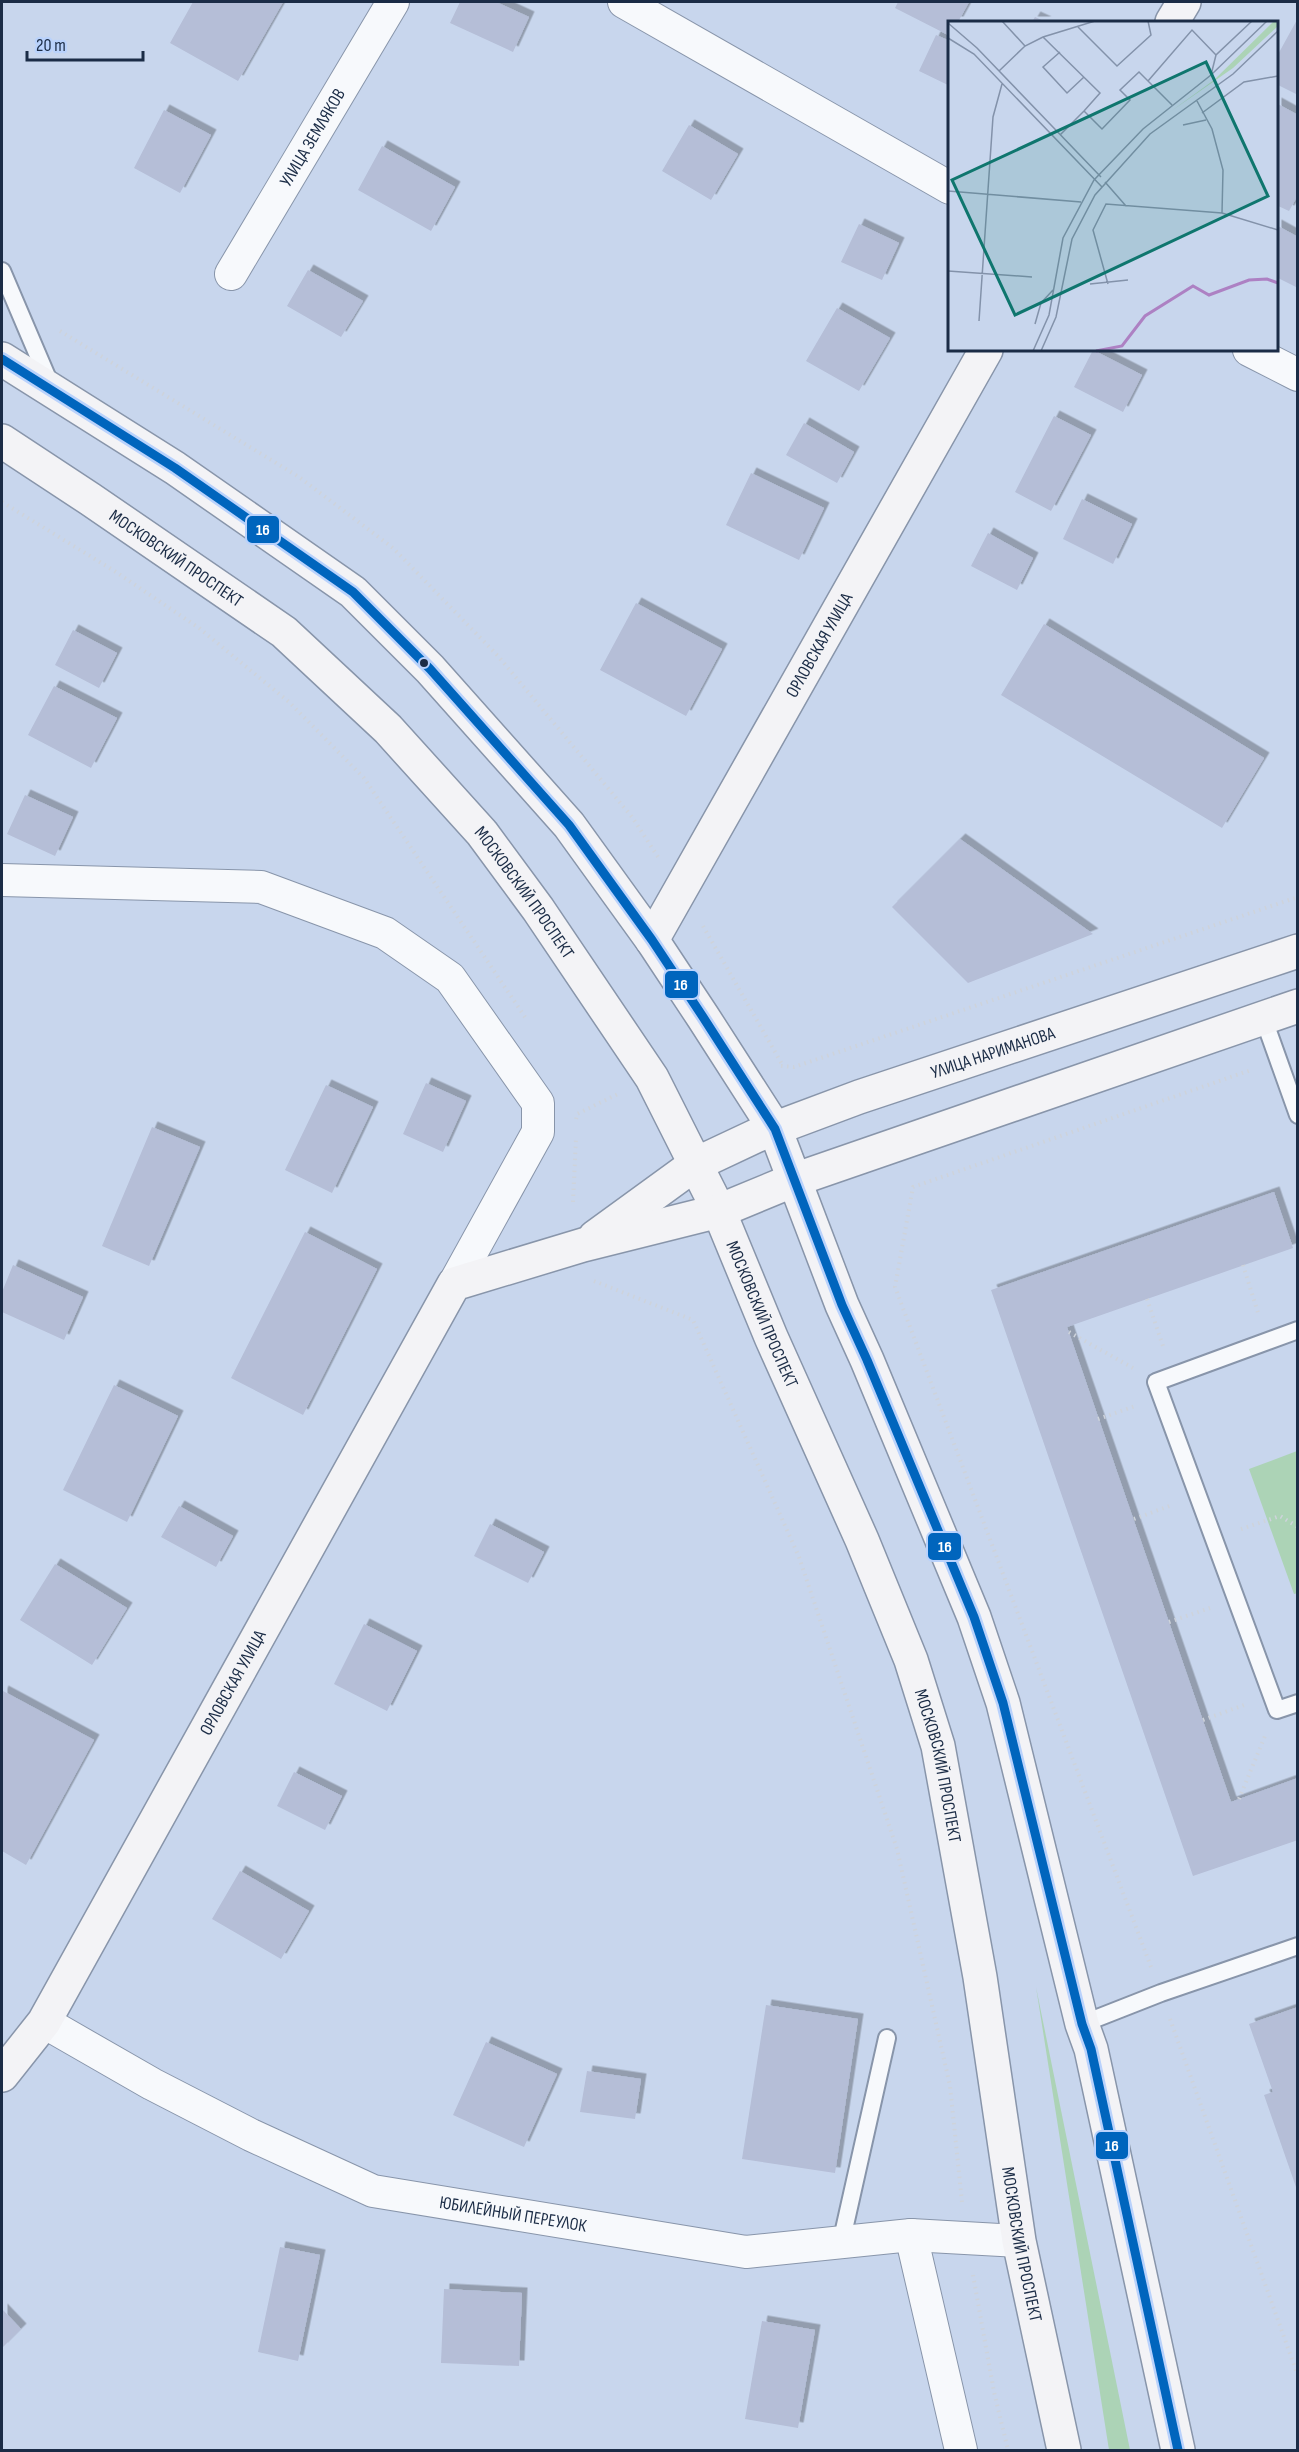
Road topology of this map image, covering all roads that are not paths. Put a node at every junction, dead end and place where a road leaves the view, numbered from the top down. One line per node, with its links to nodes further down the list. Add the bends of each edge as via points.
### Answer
1 (393, 2): 7 (street, УЛИЦА ЗЕМЛЯКОВ)
2 (624, 2): 5 (street)
3 (1184, 2): 4 (main road)
4 (1173, 21)
5 (948, 187)
6 (2, 271): 12 (lane)
7 (231, 274)
8 (985, 351): 15 (main road, ОРЛОВСКАЯ УЛИЦА)
9 (1251, 351): 11 (street)
10 (2, 359): 12 (main road)
11 (1298, 375)
12 (54, 392): 15 (main road, via 175,468 353,592 430,669 569,825)
13 (2, 441): 21 (main road, МОСКОВСКИЙ ПРОСПЕКТ, via 284,632 388,729 482,833 538,909 652,1078)
14 (2, 880): 25 (street, via 261,887 385,933 450,978 538,1103 538,1132)
15 (652, 940): 20 (main road)
16 (1298, 951): 20 (main road, УЛИЦА НАРИМАНОВА, via 859,1097)
17 (1298, 1006): 18 (main road)
18 (1263, 1017): 19 (lane); 22 (main road)
19 (1298, 1115)
20 (775, 1129): 21 (main road, УЛИЦА НАРИМАНОВА); 22 (main road)
21 (694, 1165): 23 (main road, МОСКОВСКИЙ ПРОСПЕКТ); 24 (main road, УЛИЦА НАРИМАНОВА)
22 (794, 1180): 23 (main road); 30 (main road, via 842,1305 974,1617 1003,1703)
23 (719, 1211): 24 (main road); 34 (main road, МОСКОВСКИЙ ПРОСПЕКТ, via 898,1627 938,1746 980,1977)
24 (582, 1245): 25 (main road)
25 (454, 1284): 29 (main road, ОРЛОВСКАЯ УЛИЦА)
26 (1298, 1330): 27 (lane, via 1173,1376 1159,1389 1274,1702)
27 (1298, 1703)
28 (1298, 1946): 30 (lane)
29 (44, 2022): 32 (main road, ОРЛОВСКАЯ УЛИЦА); 35 (street, ЮБИЛЕЙНЫЙ ПЕРЕУЛОК, via 251,2136 373,2191 746,2252)
30 (1082, 2024): 36 (main road, via 1091,2049)
31 (887, 2038): 35 (lane)
32 (2, 2075)
33 (911, 2235): 34 (street, ЮБИЛЕЙНЫЙ ПЕРЕУЛОК); 35 (street, ЮБИЛЕЙНЫЙ ПЕРЕУЛОК); 37 (street)
34 (1019, 2241): 38 (main road, МОСКОВСКИЙ ПРОСПЕКТ)
35 (841, 2242)
36 (1179, 2449)
37 (961, 2451)
38 (1064, 2451)

